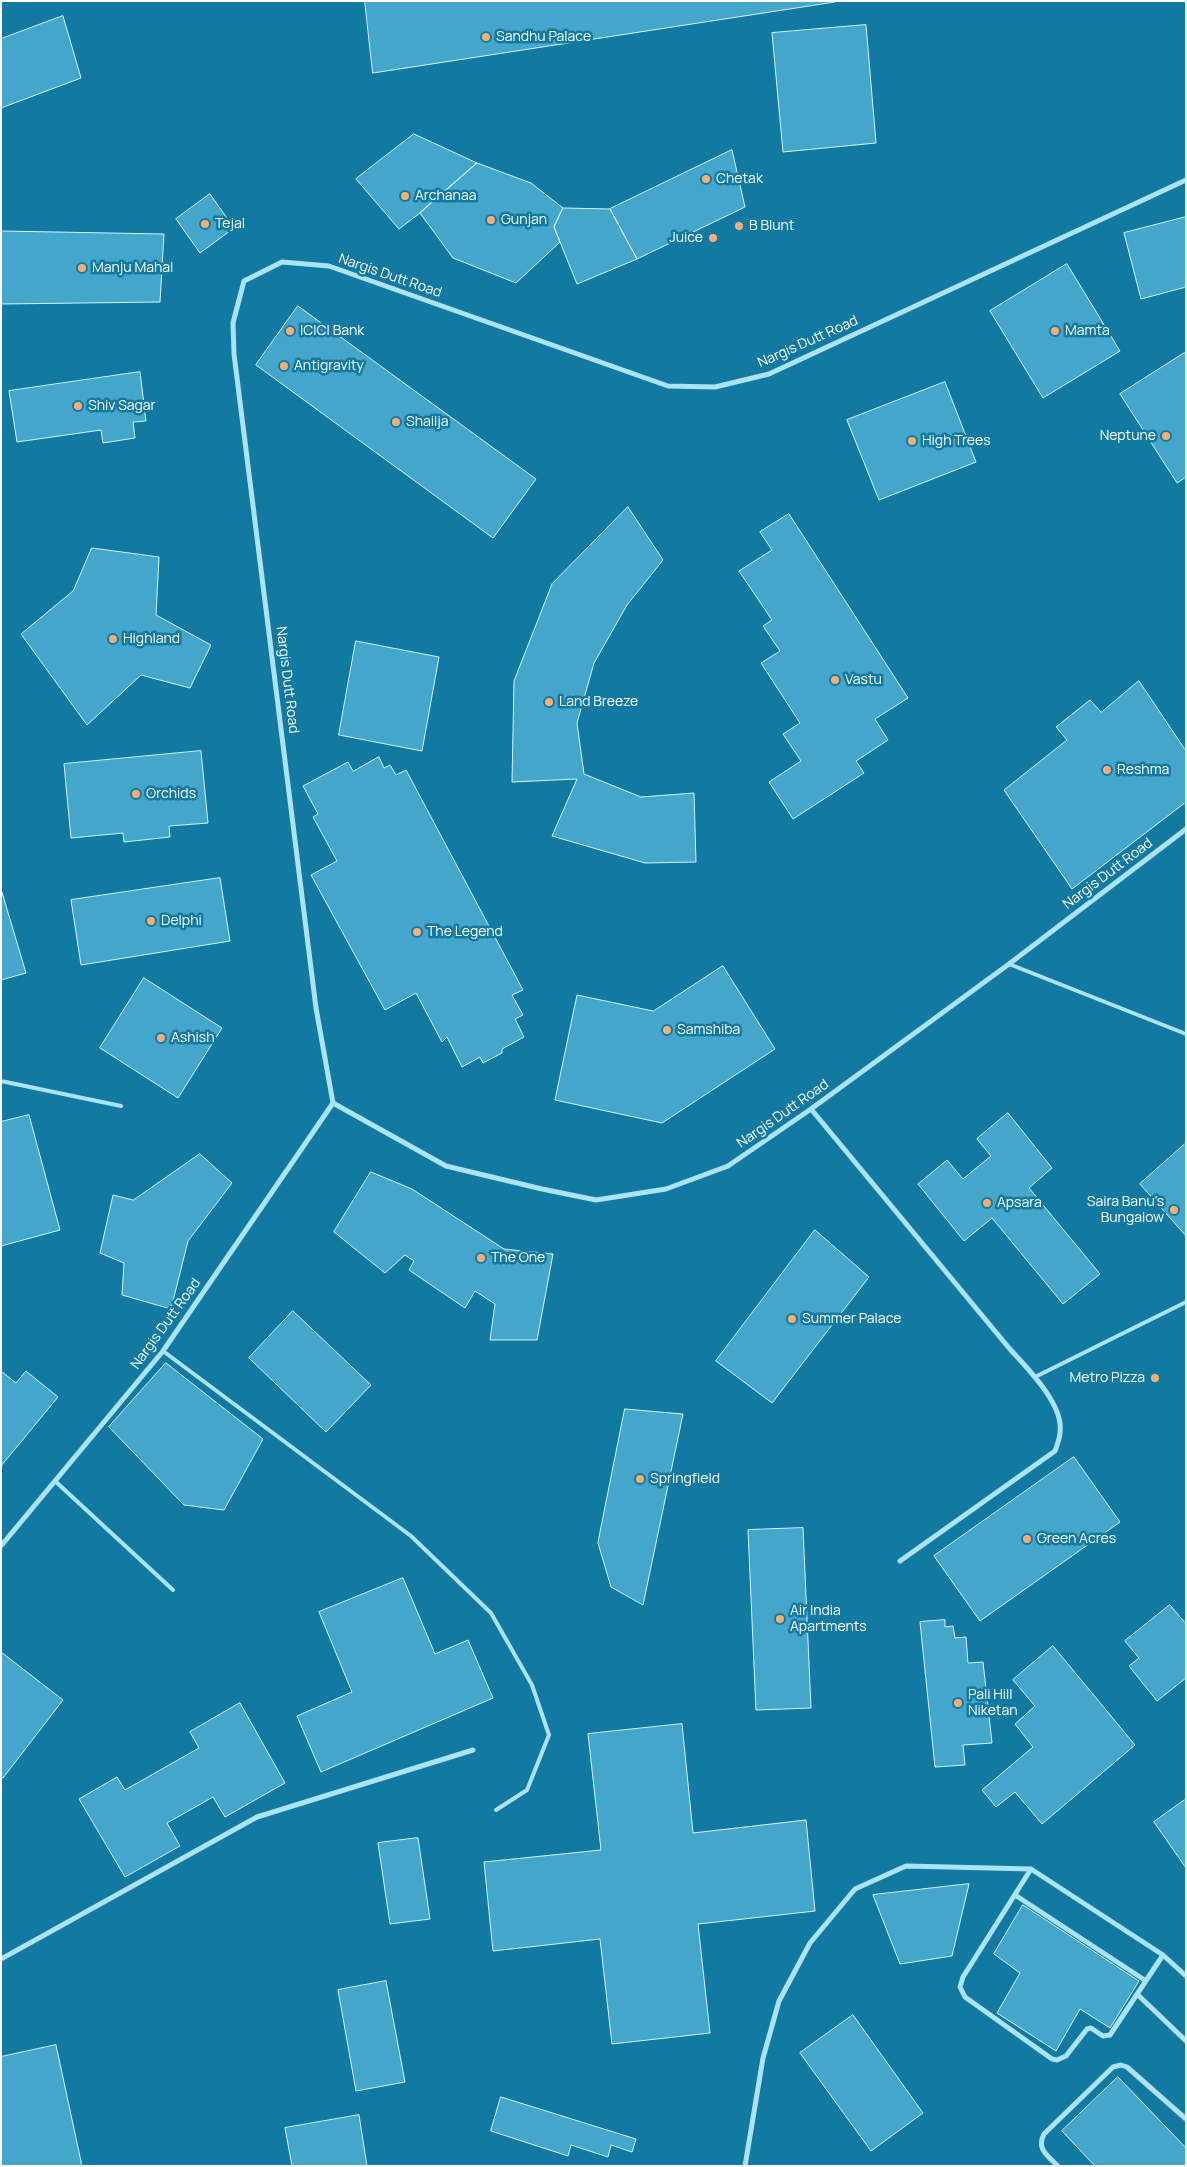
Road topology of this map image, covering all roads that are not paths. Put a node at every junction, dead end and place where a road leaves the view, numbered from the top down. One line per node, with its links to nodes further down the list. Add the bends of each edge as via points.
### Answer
1 (1186, 180): 6 (street, Nargis Dutt Road, via 769,374 715,387 668,386 329,266 282,262 244,281 233,323 234,354 316,1008)
2 (1186, 829): 3 (street, Nargis Dutt Road)
3 (1009, 964): 4 (lane); 8 (street, Nargis Dutt Road)
4 (1186, 1034)
5 (1, 1081): 7 (lane)
6 (333, 1103): 8 (street, Nargis Dutt Road, via 446,1166 596,1200 666,1190 728,1166); 10 (street, Nargis Dutt Road)
7 (121, 1106)
8 (811, 1110): 11 (street)
9 (1186, 1302): 11 (lane)
10 (163, 1351): 12 (street, Nargis Dutt Road); 17 (lane, via 411,1536 491,1614 532,1685 549,1735 527,1790)
11 (1035, 1377): 14 (street, via 1056,1409 1061,1431 1055,1451)
12 (55, 1481): 13 (street, Nargis Dutt Road); 15 (lane)
13 (1, 1546)
14 (900, 1561)
15 (173, 1590)
16 (474, 1750): 21 (street, via 258,1817)
17 (496, 1810)
18 (1031, 1869): 19 (street); 20 (street); 27 (street, via 906,1866 855,1889 810,1943 779,2002 763,2058)
19 (1014, 1895): 23 (street); 24 (street, via 960,1982 965,1997 1056,2060 1066,2056 1086,2029 1091,2028 1103,2036 1110,2035)
20 (1163, 1955): 22 (street); 23 (street)
21 (1, 1959)
22 (1186, 1976)
23 (1146, 1981): 24 (street)
24 (1137, 1994): 25 (street)
25 (1186, 2041)
26 (1186, 2118): 28 (street, via 1127,2067 1113,2067 1044,2134 1041,2140 1043,2152)
27 (745, 2166)
28 (1058, 2166)

